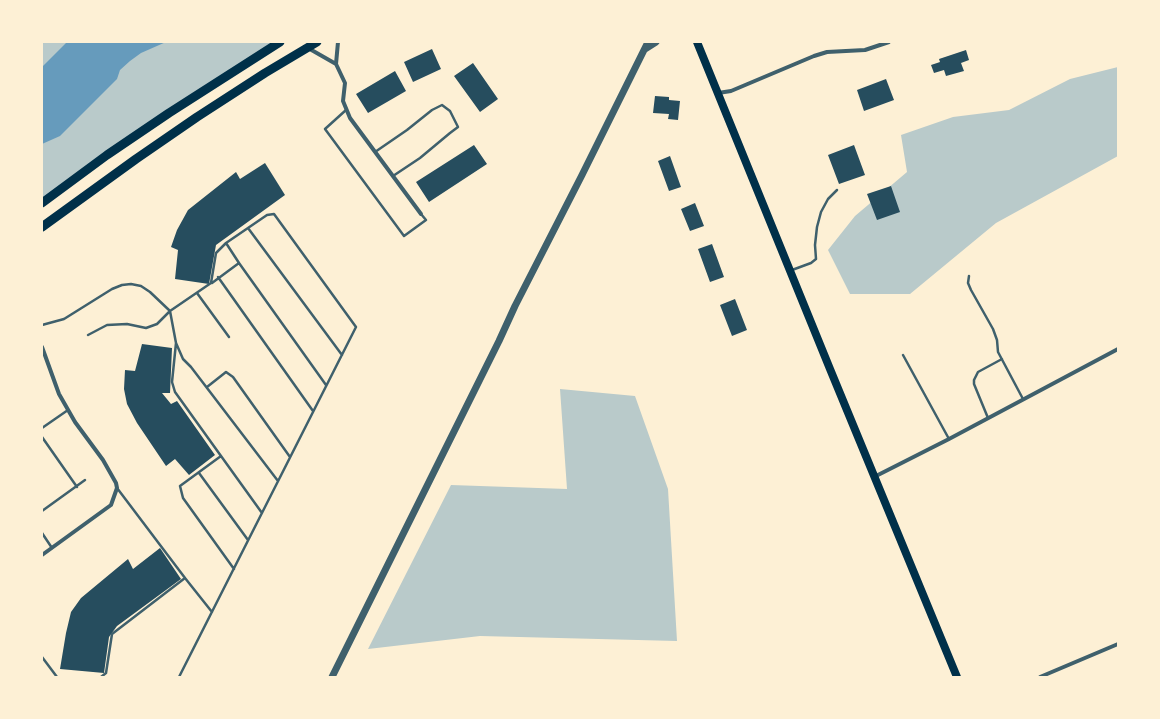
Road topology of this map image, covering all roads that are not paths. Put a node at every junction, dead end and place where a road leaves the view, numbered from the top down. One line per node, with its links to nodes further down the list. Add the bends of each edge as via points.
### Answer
1 (280, 42): 16 (highway, via 156,121)
2 (317, 42): 8 (highway)
3 (338, 42): 10 (street)
4 (648, 42): 9 (street)
5 (656, 42): 9 (street)
6 (697, 42): 11 (main road)
7 (889, 42): 11 (street, via 865,50 827,52 730,91)
8 (307, 48): 10 (street); 18 (highway, via 197,117)
9 (644, 50): 68 (street, via 514,306)
10 (336, 64): 12 (street, via 345,83 343,101)
11 (718, 93): 22 (main road)
12 (347, 110): 13 (street); 17 (lane, via 324,129 404,236 426,220)
13 (375, 152): 14 (street); 14 (lane, via 432,110 442,106 450,111 458,127)
14 (393, 176): 17 (street)
15 (836, 190): 22 (lane, via 820,212 815,245 816,259)
16 (42, 203)
17 (421, 214)
18 (42, 227)
19 (248, 228): 20 (lane); 34 (lane); 34 (lane, via 267,215 274,214 283,226 356,327)
20 (226, 243): 21 (lane); 25 (lane, via 216,253)
21 (239, 263): 24 (lane); 37 (lane)
22 (790, 270): 49 (main road)
23 (969, 276): 36 (lane, via 968,283 993,329)
24 (218, 277): 25 (lane); 41 (lane)
25 (211, 283): 26 (lane)
26 (197, 293): 27 (lane); 30 (lane)
27 (170, 311): 28 (lane, via 150,292 141,286 131,284 112,289 64,319); 29 (lane, via 157,324 146,328 127,324 107,325); 31 (lane)
28 (42, 325)
29 (88, 335)
30 (229, 337)
31 (176, 343): 38 (lane, via 183,359); 46 (lane, via 172,382 175,392)
32 (42, 347): 40 (street, via 57,389)
33 (1118, 349): 39 (street)
34 (342, 354): 37 (lane)
35 (903, 354): 45 (lane)
36 (1002, 359): 39 (lane); 42 (lane, via 978,372 974,380)
37 (326, 385): 41 (lane)
38 (207, 387): 47 (lane, via 226,372 233,377); 51 (lane)
39 (1024, 399): 42 (street)
40 (68, 410): 43 (lane); 53 (street, via 104,460)
41 (313, 411): 47 (lane)
42 (988, 418): 45 (street)
43 (42, 428)
44 (42, 437): 52 (lane)
45 (949, 439): 49 (street)
46 (221, 456): 48 (lane); 55 (lane)
47 (290, 457): 51 (lane)
48 (199, 473): 57 (lane); 60 (lane, via 180,486 183,498)
49 (874, 477): 69 (main road)
50 (86, 480): 52 (lane)
51 (278, 481): 55 (lane)
52 (77, 487): 54 (lane)
53 (117, 488): 58 (street, via 111,505); 61 (lane)
54 (42, 511)
55 (262, 513): 57 (lane)
56 (42, 533): 58 (lane)
57 (248, 541): 60 (lane)
58 (52, 548): 59 (street)
59 (42, 555)
60 (234, 569): 62 (lane)
61 (185, 578): 62 (lane); 66 (lane, via 112,634 106,673)
62 (212, 612): 67 (lane)
63 (1118, 644): 70 (street)
64 (42, 656): 65 (lane)
65 (57, 677)
66 (101, 677)
67 (179, 677)
68 (332, 677)
69 (957, 677)
70 (1040, 677)

